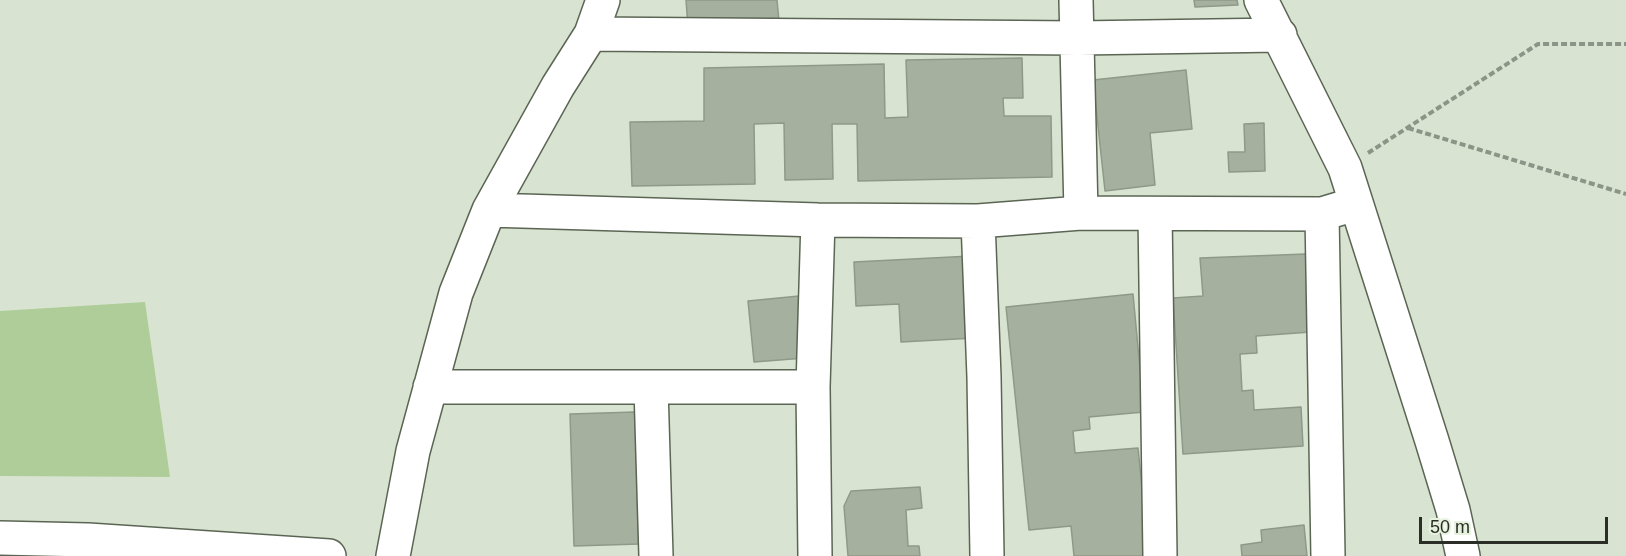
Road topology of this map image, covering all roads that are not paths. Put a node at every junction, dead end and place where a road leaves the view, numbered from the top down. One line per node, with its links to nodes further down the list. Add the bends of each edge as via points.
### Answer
1 (603, 0): 4 (street)
2 (1076, 0): 6 (street)
3 (1261, 0): 5 (street)
4 (591, 34): 6 (street); 8 (street)
5 (1280, 34): 6 (street); 7 (street, via 1345,168)
6 (1078, 38): 9 (street)
7 (1355, 204): 11 (street); 25 (street, via 1432,441)
8 (489, 210): 12 (street); 14 (street, via 456,293)
9 (1081, 213): 10 (street); 13 (street)
10 (1155, 214): 11 (street); 23 (street)
11 (1322, 214): 24 (street)
12 (818, 220): 13 (street); 15 (street)
13 (978, 221): 22 (street)
14 (430, 387): 16 (street); 19 (street)
15 (813, 387): 16 (street); 21 (street)
16 (651, 388): 20 (street)
17 (0, 538): 18 (street)
18 (329, 556)
19 (393, 556)
20 (656, 556)
21 (815, 556)
22 (987, 556)
23 (1160, 556)
24 (1328, 556)
25 (1463, 556)

